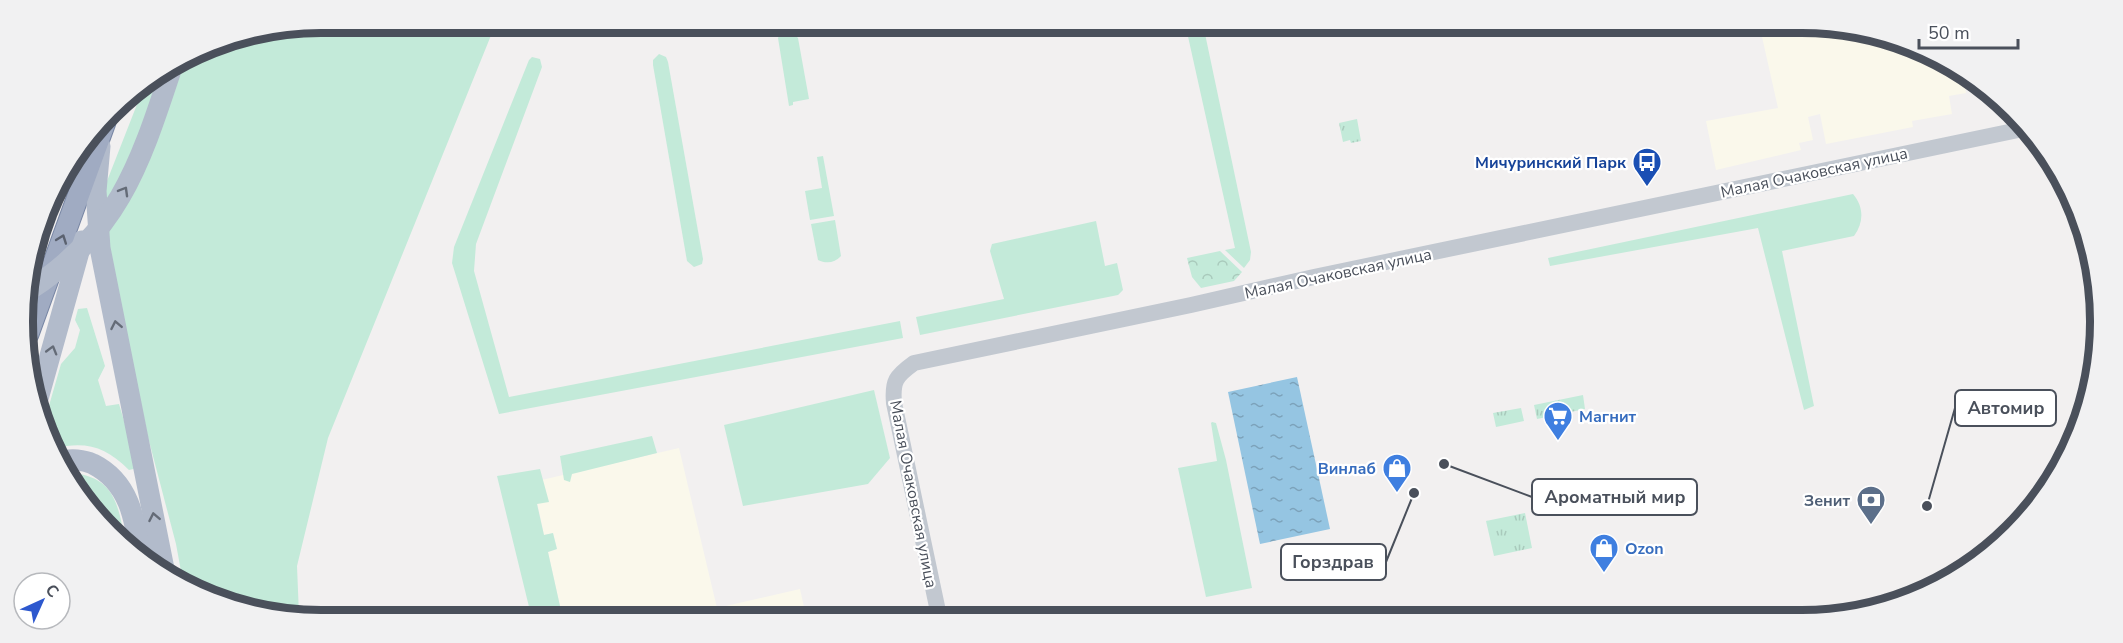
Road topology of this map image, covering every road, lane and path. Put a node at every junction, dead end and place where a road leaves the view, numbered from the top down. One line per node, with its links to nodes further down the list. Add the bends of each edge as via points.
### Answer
1 (169, 77): 6 (main road, one-way to 1, bridge, via 73,258 110,215 146,145)
2 (2017, 130): 12 (street, Малая Очаковская улица, via 914,363 897,378 894,403)
3 (102, 134): 5 (main road)
4 (99, 138): 7 (highway, one-way to 4)
5 (96, 191): 8 (main road, one-way to 5); 11 (main road, one-way to 5, via 100,248)
6 (35, 286)
7 (33, 320)
8 (41, 388)
9 (69, 460): 10 (main road, via 87,461 119,483 130,503)
10 (138, 543)
11 (163, 562)
12 (938, 610)

